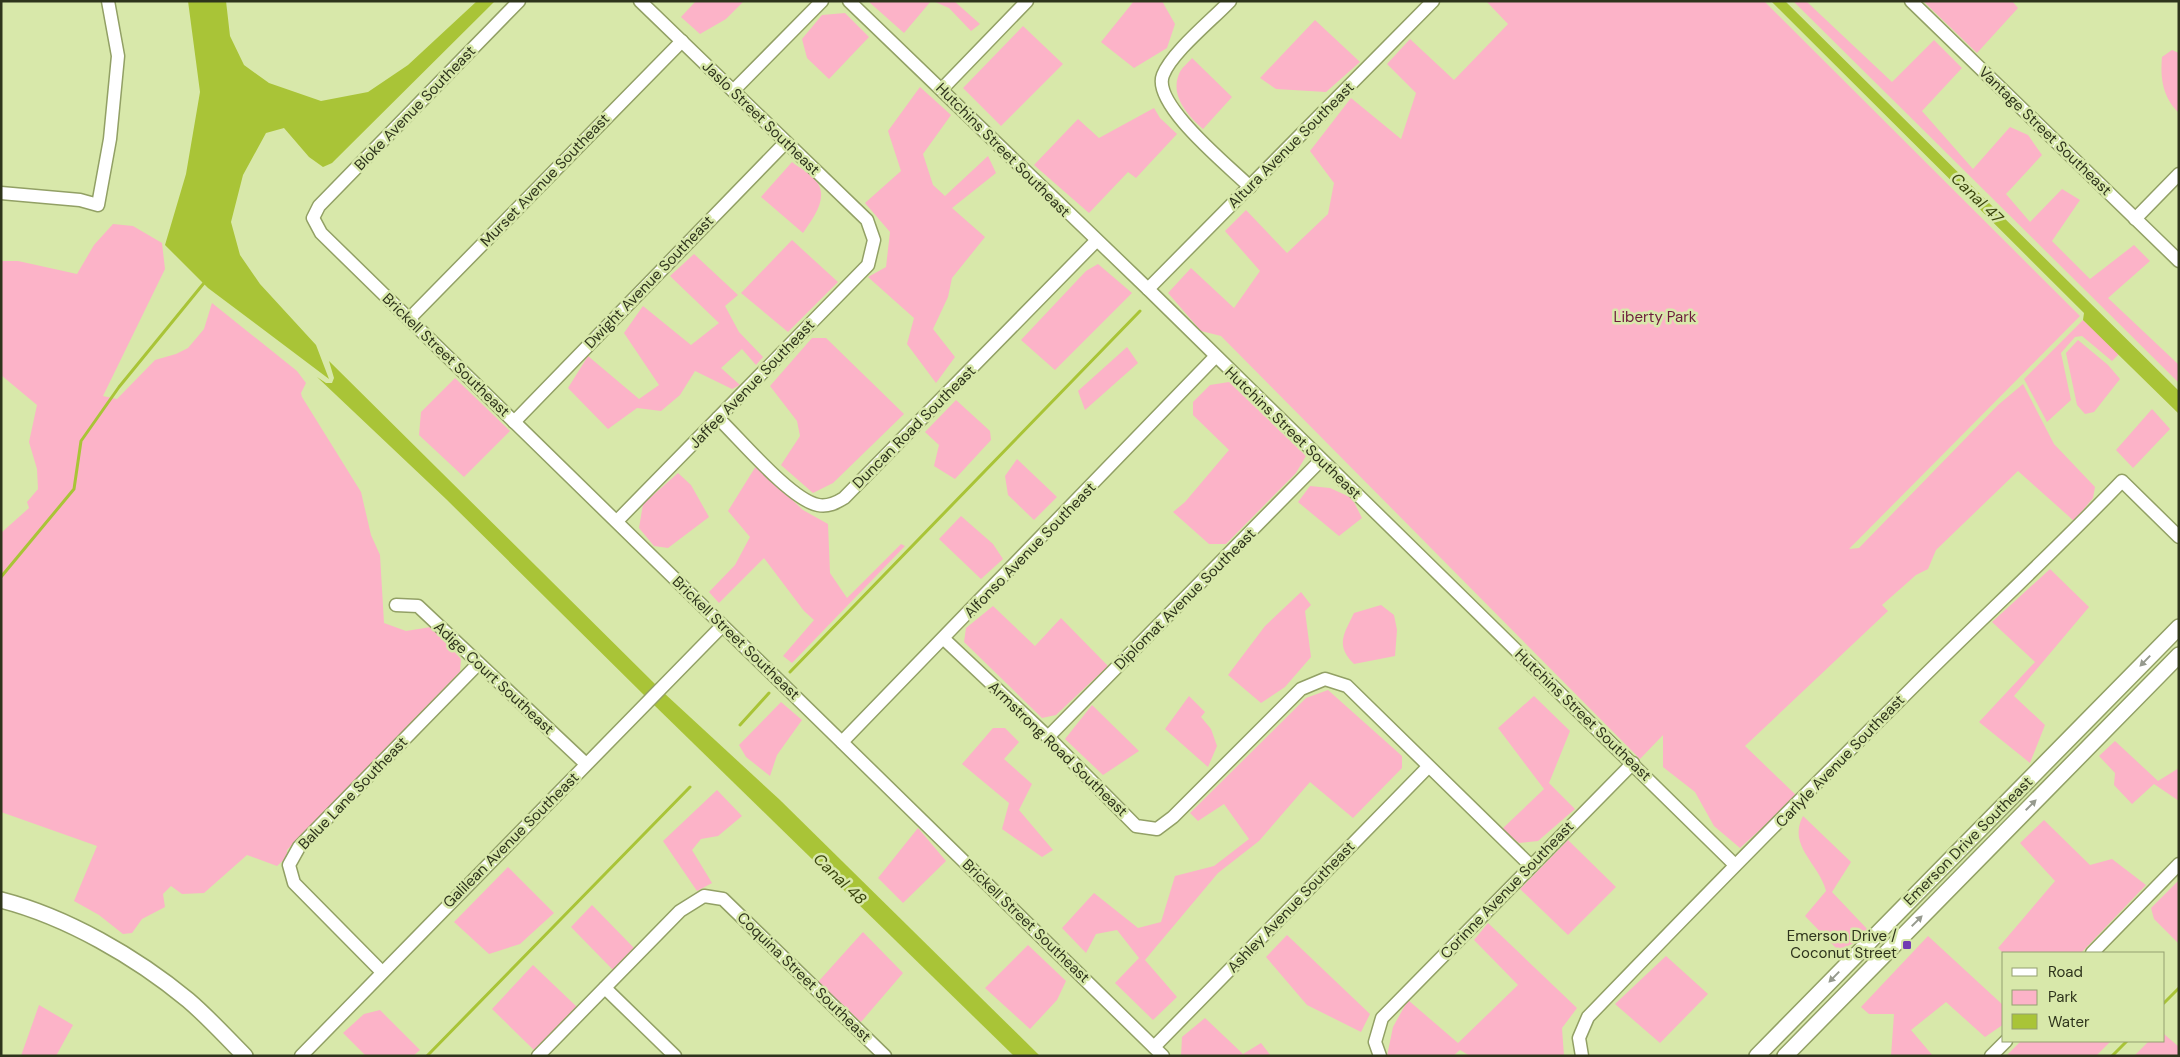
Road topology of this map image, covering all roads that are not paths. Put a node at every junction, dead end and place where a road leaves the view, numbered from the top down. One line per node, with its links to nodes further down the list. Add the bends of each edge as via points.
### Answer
1 (108, 1): 16 (street, via 118,56 110,139 98,205 80,200)
2 (519, 1): 17 (street, Bloke Avenue Southeast, via 319,206)
3 (640, 1): 10 (street, Jaslo Street Southeast)
4 (822, 1): 12 (street)
5 (849, 1): 11 (street, Hutchins Street Southeast)
6 (1027, 1): 11 (street)
7 (1230, 1): 15 (street, via 1171,61 1162,77 1164,96 1174,113)
8 (1433, 1): 15 (street, Altura Avenue Southeast)
9 (1910, 1): 18 (street, Vantage Street Southeast)
10 (682, 41): 12 (street, Jaslo Street Southeast); 23 (street, Murset Avenue Southeast)
11 (942, 89): 20 (street, Hutchins Street Southeast)
12 (734, 90): 13 (street, Jaslo Street Southeast)
13 (785, 143): 19 (street, Jaslo Street Southeast, via 867,220); 26 (street, Dwight Avenue Southeast)
14 (2179, 174): 18 (street)
15 (1250, 187): 22 (street, Altura Avenue Southeast)
16 (1, 193)
17 (314, 218): 23 (street, Brickell Street Southeast, via 321,233)
18 (2135, 219): 21 (street, Vantage Street Southeast)
19 (874, 240): 25 (street, Jaffee Avenue Southeast, via 868,265)
20 (1096, 242): 22 (street, Hutchins Street Southeast); 25 (street, Duncan Road Southeast, via 844,498 832,505 818,505 792,492)
21 (2179, 262)
22 (1148, 289): 24 (street, Hutchins Street Southeast)
23 (409, 319): 26 (street, Brickell Street Southeast)
24 (1215, 357): 27 (street, Hutchins Street Southeast); 33 (street, Alfonso Avenue Southeast)
25 (718, 418): 28 (street, Jaffee Avenue Southeast)
26 (514, 422): 28 (street, Brickell Street Southeast)
27 (1321, 460): 36 (street, Diplomat Avenue Southeast); 38 (street, Hutchins Street Southeast)
28 (617, 521): 31 (street, Brickell Street Southeast)
29 (2179, 536): 42 (street, Carlyle Avenue Southeast, via 2122,481)
30 (396, 605): 35 (street, Adige Court Southeast, via 418,606)
31 (722, 626): 37 (street, Brickell Street Southeast); 39 (street, Galilean Avenue Southeast)
32 (2179, 627): 57 (street, Emerson Drive Southeast, one-way to 57)
33 (944, 639): 36 (street, Armstrong Road Southeast); 37 (street, Alfonso Avenue Southeast)
34 (2179, 655): 58 (street, Emerson Drive Southeast, one-way to 34)
35 (478, 664): 39 (street, Adige Court Southeast); 46 (street, Balue Lane Southeast, via 299,847 289,865 294,883)
36 (1048, 737): 40 (street, Armstrong Road Southeast, via 1136,826 1157,829 1173,817 1301,689 1325,679 1347,686)
37 (842, 742): 49 (street, Brickell Street Southeast)
38 (1633, 763): 42 (street, Hutchins Street Southeast); 43 (street, Corinne Avenue Southeast)
39 (586, 764): 46 (street, Galilean Avenue Southeast)
40 (1428, 767): 43 (street, Armstrong Road Southeast); 49 (street, Ashley Avenue Southeast)
41 (2179, 864): 45 (street)
42 (1736, 865): 50 (street, Carlyle Avenue Southeast, via 1588,1017 1579,1038)
43 (1531, 866): 56 (street, Corinne Avenue Southeast, via 1382,1018 1375,1042)
44 (1, 900): 51 (street, via 80,930 131,960 188,1000)
45 (2093, 952)
46 (382, 972): 52 (street, Galilean Avenue Southeast)
47 (605, 988): 53 (street); 54 (street); 55 (street, Coquina Street Southeast, via 680,911 704,896 723,899)
48 (2005, 1042): 59 (street)
49 (1159, 1051)
50 (1582, 1055)
51 (245, 1056)
52 (301, 1056)
53 (538, 1056)
54 (676, 1056)
55 (885, 1056)
56 (1380, 1056)
57 (1757, 1056)
58 (1785, 1056)
59 (1991, 1056)

